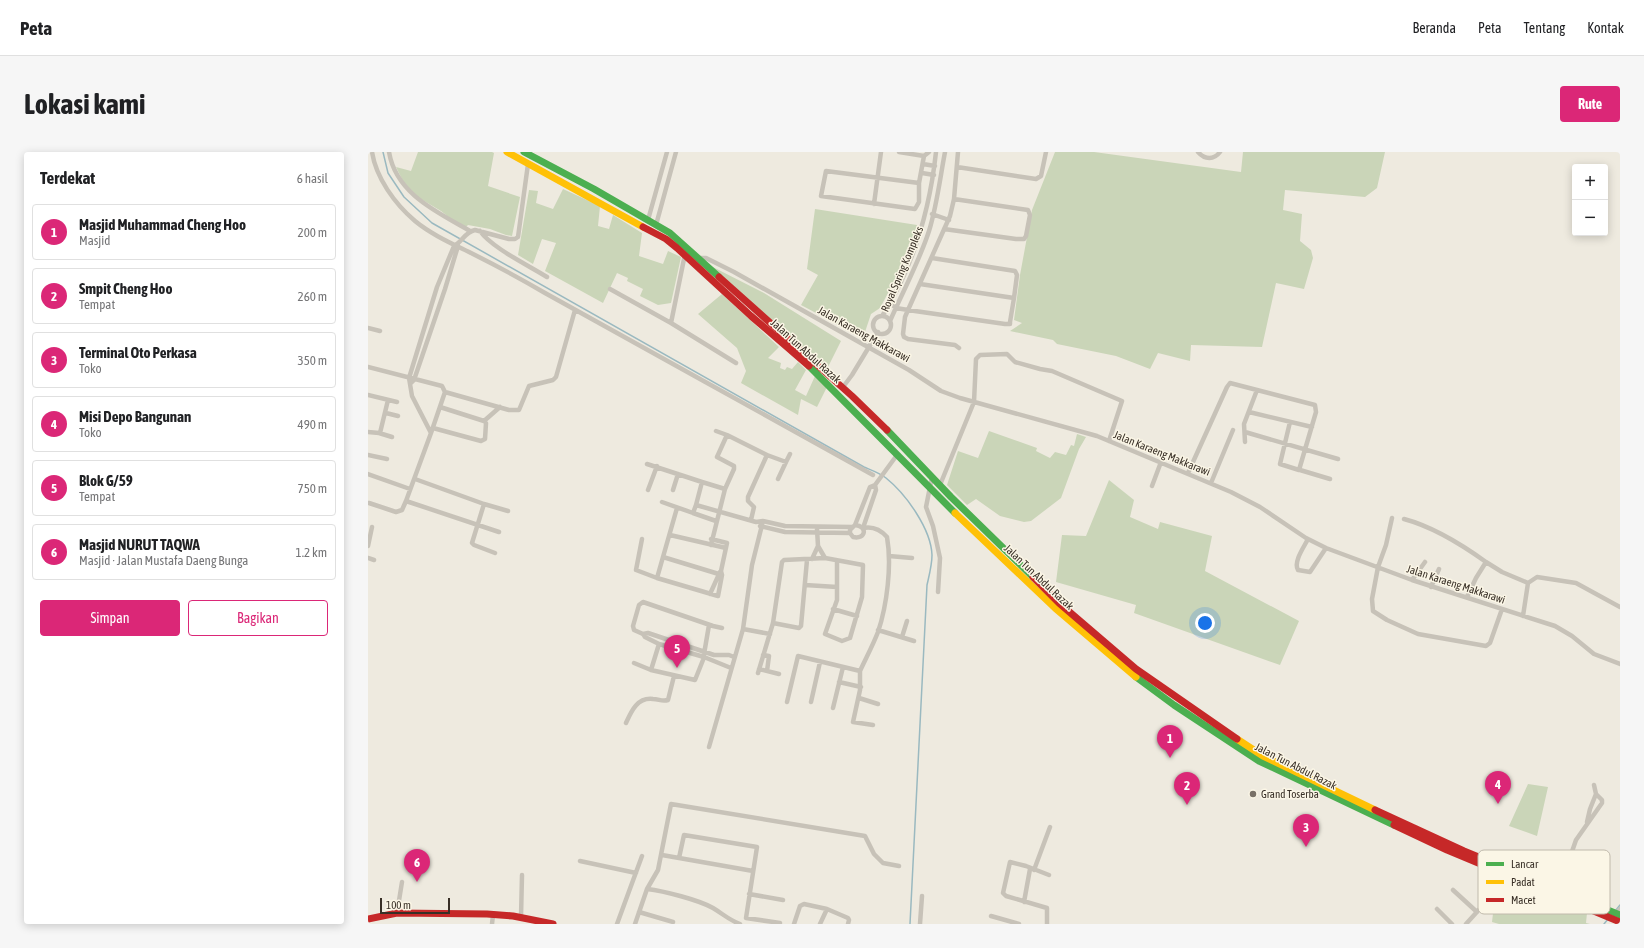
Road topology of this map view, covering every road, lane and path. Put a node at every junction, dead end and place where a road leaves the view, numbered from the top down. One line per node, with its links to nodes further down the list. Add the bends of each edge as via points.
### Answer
1 (372, 152): 35 (street, via 381,178 397,202 419,224)
2 (389, 152): 34 (street, via 395,172 417,198)
3 (507, 152): 17 (main road, Jalan Tun Abdul Razak)
4 (524, 152): 29 (main road, Jalan Tun Abdul Razak)
5 (667, 152): 29 (street)
6 (676, 152): 31 (street)
7 (881, 152): 23 (street)
8 (899, 152): 16 (street)
9 (929, 152): 16 (street)
10 (936, 152): 19 (street, Royal Spring Kompleks)
11 (945, 152): 28 (street, Royal Spring Kompleks)
12 (958, 152): 20 (street)
13 (1046, 152): 20 (street, via 1041,176 1036,179)
14 (1198, 152): 15 (street, via 1210,158)
15 (1220, 152)
16 (924, 156): 18 (street)
17 (528, 164): 33 (street, via 518,237 511,240); 36 (main road, Jalan Tun Abdul Razak)
18 (923, 164): 19 (street); 21 (street)
19 (935, 166): 22 (street, Royal Spring Kompleks)
20 (957, 167): 25 (street)
21 (922, 173): 22 (street); 24 (street)
22 (934, 175): 27 (street, Royal Spring Kompleks)
23 (878, 178): 24 (street); 26 (street); 26 (street, via 826,171 821,196)
24 (919, 183): 26 (street, via 919,202 915,209)
25 (954, 199): 30 (street); 32 (street, via 1028,210 1030,213 1026,236 1024,239 1016,239)
26 (874, 204)
27 (927, 212): 28 (street); 45 (street, Royal Spring Kompleks, via 911,258)
28 (933, 214): 30 (street); 46 (street, Royal Spring Kompleks, via 914,270)
29 (648, 220): 31 (main road, Jalan Tun Abdul Razak)
30 (949, 220): 32 (street)
31 (656, 225): 36 (main road, Jalan Tun Abdul Razak, via 670,233)
32 (944, 229): 37 (street)
33 (480, 231): 34 (street); 39 (street, via 490,242)
34 (469, 232): 35 (street)
35 (457, 245): 41 (street); 42 (street); 47 (street)
36 (686, 252): 38 (main road, Jalan Tun Abdul Razak); 51 (street)
37 (932, 258): 40 (street); 44 (street, via 1015,271 1017,275)
38 (695, 260): 55 (street, Jalan Karaeng Makkarawi, via 706,258 734,272); 60 (main road, Jalan Tun Abdul Razak); 90 (main road, Jalan Tun Abdul Razak, via 812,368)
39 (548, 277)
40 (920, 284): 44 (street); 48 (street)
41 (437, 287): 42 (street); 59 (street)
42 (445, 289): 59 (street)
43 (610, 290): 51 (street)
44 (1014, 298): 48 (street, via 1008,324)
45 (890, 303): 46 (street); 49 (street, Royal Spring Kompleks)
46 (896, 308): 48 (street); 50 (street, Royal Spring Kompleks)
47 (575, 310): 68 (street, via 556,377 529,386 518,410); 101 (street)
48 (908, 310): 56 (street, via 903,334 905,338 955,345)
49 (882, 316): 50 (street, Royal Spring Kompleks); 54 (street, Royal Spring Kompleks, via 874,322 874,329)
50 (890, 322): 54 (street, Royal Spring Kompleks, via 888,330)
51 (671, 323): 57 (street)
52 (368, 328): 53 (street)
53 (380, 331)
54 (878, 332): 55 (street, Royal Spring Kompleks)
55 (869, 347): 60 (street, Royal Spring Kompleks); 66 (street, Jalan Karaeng Makkarawi, via 941,391)
56 (959, 348)
57 (736, 363)
58 (368, 367): 59 (street)
59 (412, 380): 62 (street, via 442,386); 75 (street, via 412,396)
60 (843, 387): 102 (main road, Jalan Tun Abdul Razak)
61 (1257, 390): 69 (street); 74 (street, via 1315,405); 98 (street, via 1228,384)
62 (445, 392): 67 (street); 68 (street)
63 (368, 395): 64 (street)
64 (388, 400): 65 (street); 70 (street)
65 (397, 402)
66 (974, 402): 83 (street, Jalan Karaeng Makkarawi); 83 (street, via 977,357 1007,354 1015,362 1052,371 1122,401); 109 (street)
67 (440, 407): 72 (street); 75 (street)
68 (500, 408): 72 (street)
69 (1249, 412): 73 (street); 79 (street, via 1244,424)
70 (386, 413): 71 (street); 80 (street)
71 (398, 416)
72 (484, 421): 75 (street, via 485,440 481,442)
73 (1290, 422): 74 (street); 85 (street)
74 (1312, 427): 86 (street)
75 (432, 430): 103 (street)
76 (1233, 430): 108 (street)
77 (716, 431): 81 (street)
78 (368, 432): 80 (street)
79 (1245, 432): 84 (street); 85 (street)
80 (380, 433): 82 (street)
81 (727, 435): 89 (street); 113 (street, via 717,455 734,467)
82 (392, 437)
83 (1109, 441): 94 (street, Jalan Karaeng Makkarawi)
84 (1245, 442)
85 (1285, 444): 86 (street); 97 (street, via 1280,464)
86 (1306, 449): 92 (street); 97 (street)
87 (790, 454): 93 (street)
88 (368, 455): 91 (street)
89 (767, 455): 93 (street); 132 (street, via 748,497 748,501 754,507)
90 (897, 455): 107 (street); 110 (main road, Jalan Tun Abdul Razak)
91 (387, 459)
92 (1338, 459)
93 (786, 462): 104 (street)
94 (1161, 462): 98 (street, Jalan Karaeng Makkarawi); 111 (street)
95 (647, 464): 96 (street)
96 (657, 466): 100 (street); 114 (street)
97 (1300, 470): 105 (street)
98 (1188, 473): 108 (street, Jalan Karaeng Makkarawi)
99 (368, 474): 112 (street)
100 (678, 474): 106 (street); 115 (street)
101 (873, 475)
102 (932, 477): 109 (main road, Jalan Tun Abdul Razak); 110 (street)
103 (415, 479): 112 (street); 119 (street)
104 (778, 479)
105 (1330, 479)
106 (702, 482): 113 (street); 121 (street)
107 (877, 483): 120 (street, via 870,487); 122 (street)
108 (1211, 483): 144 (street, Jalan Karaeng Makkarawi, via 1260,507)
109 (940, 485): 200 (main road, Jalan Tun Abdul Razak, via 1059,603)
110 (930, 486): 170 (street, via 926,507 940,558); 200 (main road, Jalan Tun Abdul Razak, via 1055,608)
111 (1152, 486)
112 (410, 489): 116 (street)
113 (725, 489): 125 (street)
114 (648, 490)
115 (673, 490)
116 (406, 501): 118 (street, via 402,510 396,512); 134 (street)
117 (662, 502): 123 (street)
118 (369, 503)
119 (484, 504): 124 (street); 134 (street)
120 (863, 504): 122 (street); 126 (street)
121 (696, 505): 125 (street); 127 (street)
122 (869, 506): 128 (street)
123 (677, 508): 127 (street); 142 (street)
124 (508, 511)
125 (719, 512): 131 (street); 132 (street)
126 (860, 512): 128 (street); 135 (street)
127 (694, 513): 131 (street)
128 (866, 514): 138 (street)
129 (1392, 518): 161 (street)
130 (1404, 519): 160 (street, via 1429,528)
131 (716, 521): 145 (street)
132 (753, 521): 133 (street); 137 (street)
133 (763, 521): 137 (street); 139 (street)
134 (477, 524): 140 (street); 150 (street, via 473,544)
135 (853, 526): 138 (street, via 860,525); 139 (street); 141 (street)
136 (372, 527): 146 (street)
137 (761, 527): 139 (street, via 785,532); 182 (street)
138 (863, 528): 141 (street, via 864,532 858,538); 151 (street, via 878,529 887,537)
139 (817, 529): 141 (street); 147 (street)
140 (499, 532)
141 (850, 533)
142 (670, 535): 145 (street); 152 (street)
143 (642, 539): 164 (street, via 636,570)
144 (1308, 539): 149 (street, Jalan Karaeng Makkarawi); 149 (street, via 1297,562 1298,570 1310,572)
145 (711, 542): 148 (street); 148 (street, via 727,543)
146 (368, 546)
147 (818, 546): 154 (street); 157 (street)
148 (726, 548): 163 (street)
149 (1326, 548): 161 (street, Jalan Karaeng Makkarawi)
150 (495, 552)
151 (889, 556): 155 (street); 183 (street, via 886,594)
152 (663, 557): 163 (street); 164 (street)
153 (368, 558): 156 (street)
154 (825, 558): 157 (street); 158 (street)
155 (912, 558)
156 (374, 560)
157 (810, 560): 167 (street); 179 (street, via 782,562)
158 (837, 561): 168 (street); 176 (street, via 863,565 863,591)
159 (1425, 562): 165 (street)
160 (1486, 562): 166 (street); 172 (street)
161 (1378, 567): 165 (street, Jalan Karaeng Makkarawi); 174 (street, via 1372,599 1373,611 1418,634 1487,646)
162 (1439, 569): 169 (street)
163 (720, 574): 171 (street); 171 (street, via 718,595)
164 (657, 578): 171 (street)
165 (1412, 580): 169 (street, Jalan Karaeng Makkarawi)
166 (1528, 583): 173 (street, via 1537,577 1576,583); 177 (street)
167 (805, 585): 168 (street); 179 (street, via 800,627)
168 (837, 587): 175 (street)
169 (1431, 587): 172 (street, Jalan Karaeng Makkarawi)
170 (938, 592)
171 (710, 594)
172 (1467, 597): 174 (street, Jalan Karaeng Makkarawi)
173 (1620, 607)
174 (1502, 608): 177 (street, Jalan Karaeng Makkarawi)
175 (834, 609): 176 (street); 176 (street, via 825,634 840,641 850,638)
176 (857, 616)
177 (1523, 616): 194 (street, Jalan Karaeng Makkarawi, via 1564,630 1594,654)
178 (907, 621): 186 (street)
179 (773, 623): 185 (street)
180 (709, 625): 181 (street); 184 (street, via 640,603 633,626 634,630); 189 (street)
181 (722, 628)
182 (742, 629): 185 (street); 191 (street)
183 (878, 630): 186 (street); 199 (street)
184 (643, 634): 188 (street, via 645,638); 189 (street, via 648,633)
185 (770, 634): 190 (street)
186 (902, 637): 187 (street)
187 (914, 641)
188 (659, 644): 189 (street); 197 (street)
189 (704, 654): 191 (street, via 729,654); 196 (street); 202 (street, via 695,680)
190 (763, 655): 198 (street, via 769,656); 198 (street, via 759,671)
191 (734, 657): 196 (street)
192 (820, 662): 195 (street); 206 (street, via 798,656); 207 (street)
193 (634, 663): 197 (street)
194 (1620, 664)
195 (843, 667): 199 (street); 203 (street)
196 (731, 668): 212 (street)
197 (651, 670): 202 (street)
198 (767, 671): 201 (street)
199 (860, 671): 204 (street)
200 (1134, 671): 217 (main road, Jalan Tun Abdul Razak, via 1188,714 1260,761)
201 (780, 674)
202 (674, 676): 210 (street, via 668,700 664,702 651,698 638,703)
203 (839, 682): 204 (street); 209 (street)
204 (860, 687): 205 (street)
205 (859, 698): 208 (street); 211 (street, via 853,722)
206 (787, 702)
207 (811, 702)
208 (878, 704)
209 (833, 708)
210 (626, 723)
211 (873, 725)
212 (709, 748)
213 (1594, 785): 214 (street)
214 (1596, 794): 215 (street); 215 (street, via 1602,803)
215 (1586, 824): 218 (street)
216 (1050, 827): 226 (street)
217 (1441, 844): 222 (main road, Jalan Tun Abdul Razak); 224 (main road, Jalan Tun Abdul Razak)
218 (1572, 850)
219 (662, 855): 221 (street); 225 (street, via 671,804 865,836 874,854 883,863); 232 (street, via 658,870)
220 (642, 856): 228 (street)
221 (679, 858): 227 (street); 227 (street, via 684,835 757,848)
222 (1478, 859)
223 (580, 861): 228 (street)
224 (1478, 862)
225 (899, 866)
226 (1032, 869): 230 (street); 237 (street); 237 (street, via 1009,863 1004,896)
227 (753, 871): 234 (street)
228 (636, 873): 253 (street)
229 (522, 875): 246 (street)
230 (1049, 875)
231 (402, 882): 242 (street)
232 (647, 889): 240 (street); 255 (street, via 704,904)
233 (1453, 890): 241 (street)
234 (749, 894): 236 (street); 256 (street, via 746,918)
235 (922, 896): 260 (street)
236 (783, 900)
237 (1024, 902): 262 (street, via 1047,908)
238 (827, 909): 257 (street, via 802,904); 258 (street); 259 (street, via 848,918)
239 (1437, 909): 263 (street)
240 (638, 912): 248 (street); 254 (street)
241 (1477, 912): 264 (street)
242 (397, 913): 243 (main road); 247 (main road)
243 (493, 915): 246 (main road); 251 (street)
244 (991, 916): 261 (street)
245 (1615, 916): 249 (main road, Jalan Tun Abdul Razak)
246 (521, 917): 250 (main road)
247 (368, 919)
248 (673, 922)
249 (1620, 922)
250 (544, 923): 252 (main road)
251 (492, 924)
252 (553, 924)
253 (617, 924)
254 (635, 924)
255 (740, 924)
256 (780, 924)
257 (794, 924)
258 (820, 924)
259 (848, 924)
260 (920, 924)
261 (1019, 924)
262 (1047, 924)
263 (1452, 924)
264 (1466, 924)

